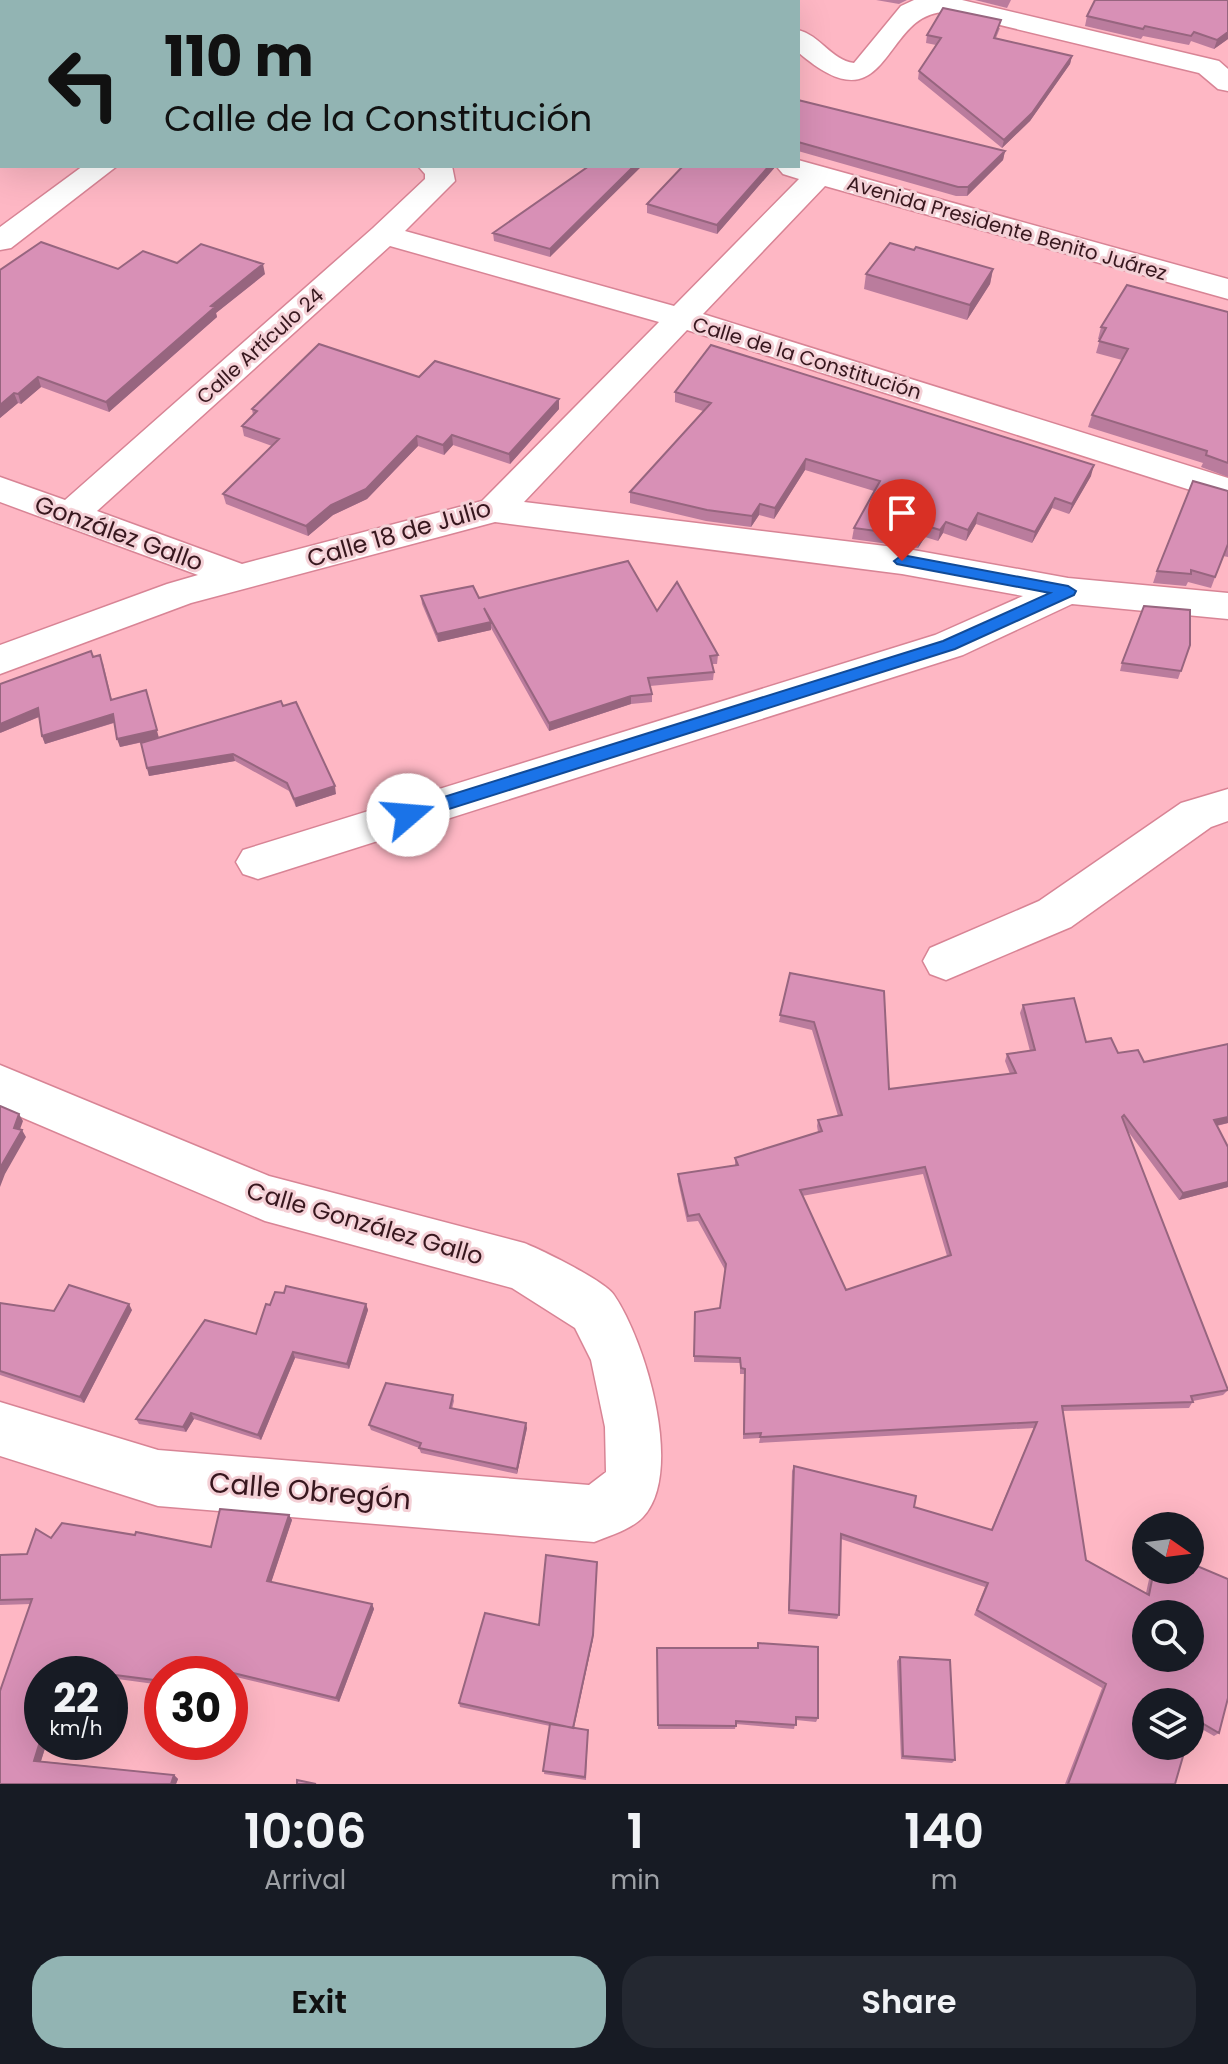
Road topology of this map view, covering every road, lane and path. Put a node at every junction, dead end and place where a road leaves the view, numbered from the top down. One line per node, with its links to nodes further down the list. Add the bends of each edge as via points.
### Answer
1 (800, 40): 2 (street, via 839,71 854,72 863,69 910,12 926,4 946,4 1209,67)
2 (1228, 83)
3 (99, 168): 8 (street)
4 (436, 168): 7 (street, Calle Artículo 24, via 440,181)
5 (794, 168): 6 (street, Avenida Presidente Benito Juárez)
6 (819, 175): 9 (street, Avenida Presidente Benito Juárez); 10 (street, Calle 18 de Julio)
7 (384, 235): 10 (street, Calle de la Constitución); 14 (street, Calle Artículo 24)
8 (0, 241)
9 (1228, 289)
10 (683, 320): 12 (street, Calle de la Constitución); 13 (street, Calle 18 de Julio)
11 (0, 489): 14 (street, González Gallo)
12 (1228, 490)
13 (495, 510): 15 (street, Calle 18 de Julio); 16 (street, via 902,561)
14 (70, 515): 15 (street, González Gallo)
15 (238, 576): 18 (street, Calle 18 de Julio)
16 (1068, 591): 17 (street); 20 (street, via 949,645)
17 (1228, 606)
18 (0, 660)
19 (1228, 805): 21 (street, via 1196,815 1055,914)
20 (258, 862)
21 (946, 961)
22 (0, 1086): 24 (street, Calle González Gallo, via 265,1198 524,1267 594,1310 617,1356 632,1427 634,1478)
23 (0, 1429): 24 (street, Calle Obregón, via 158,1478 594,1514)
24 (623, 1497)

